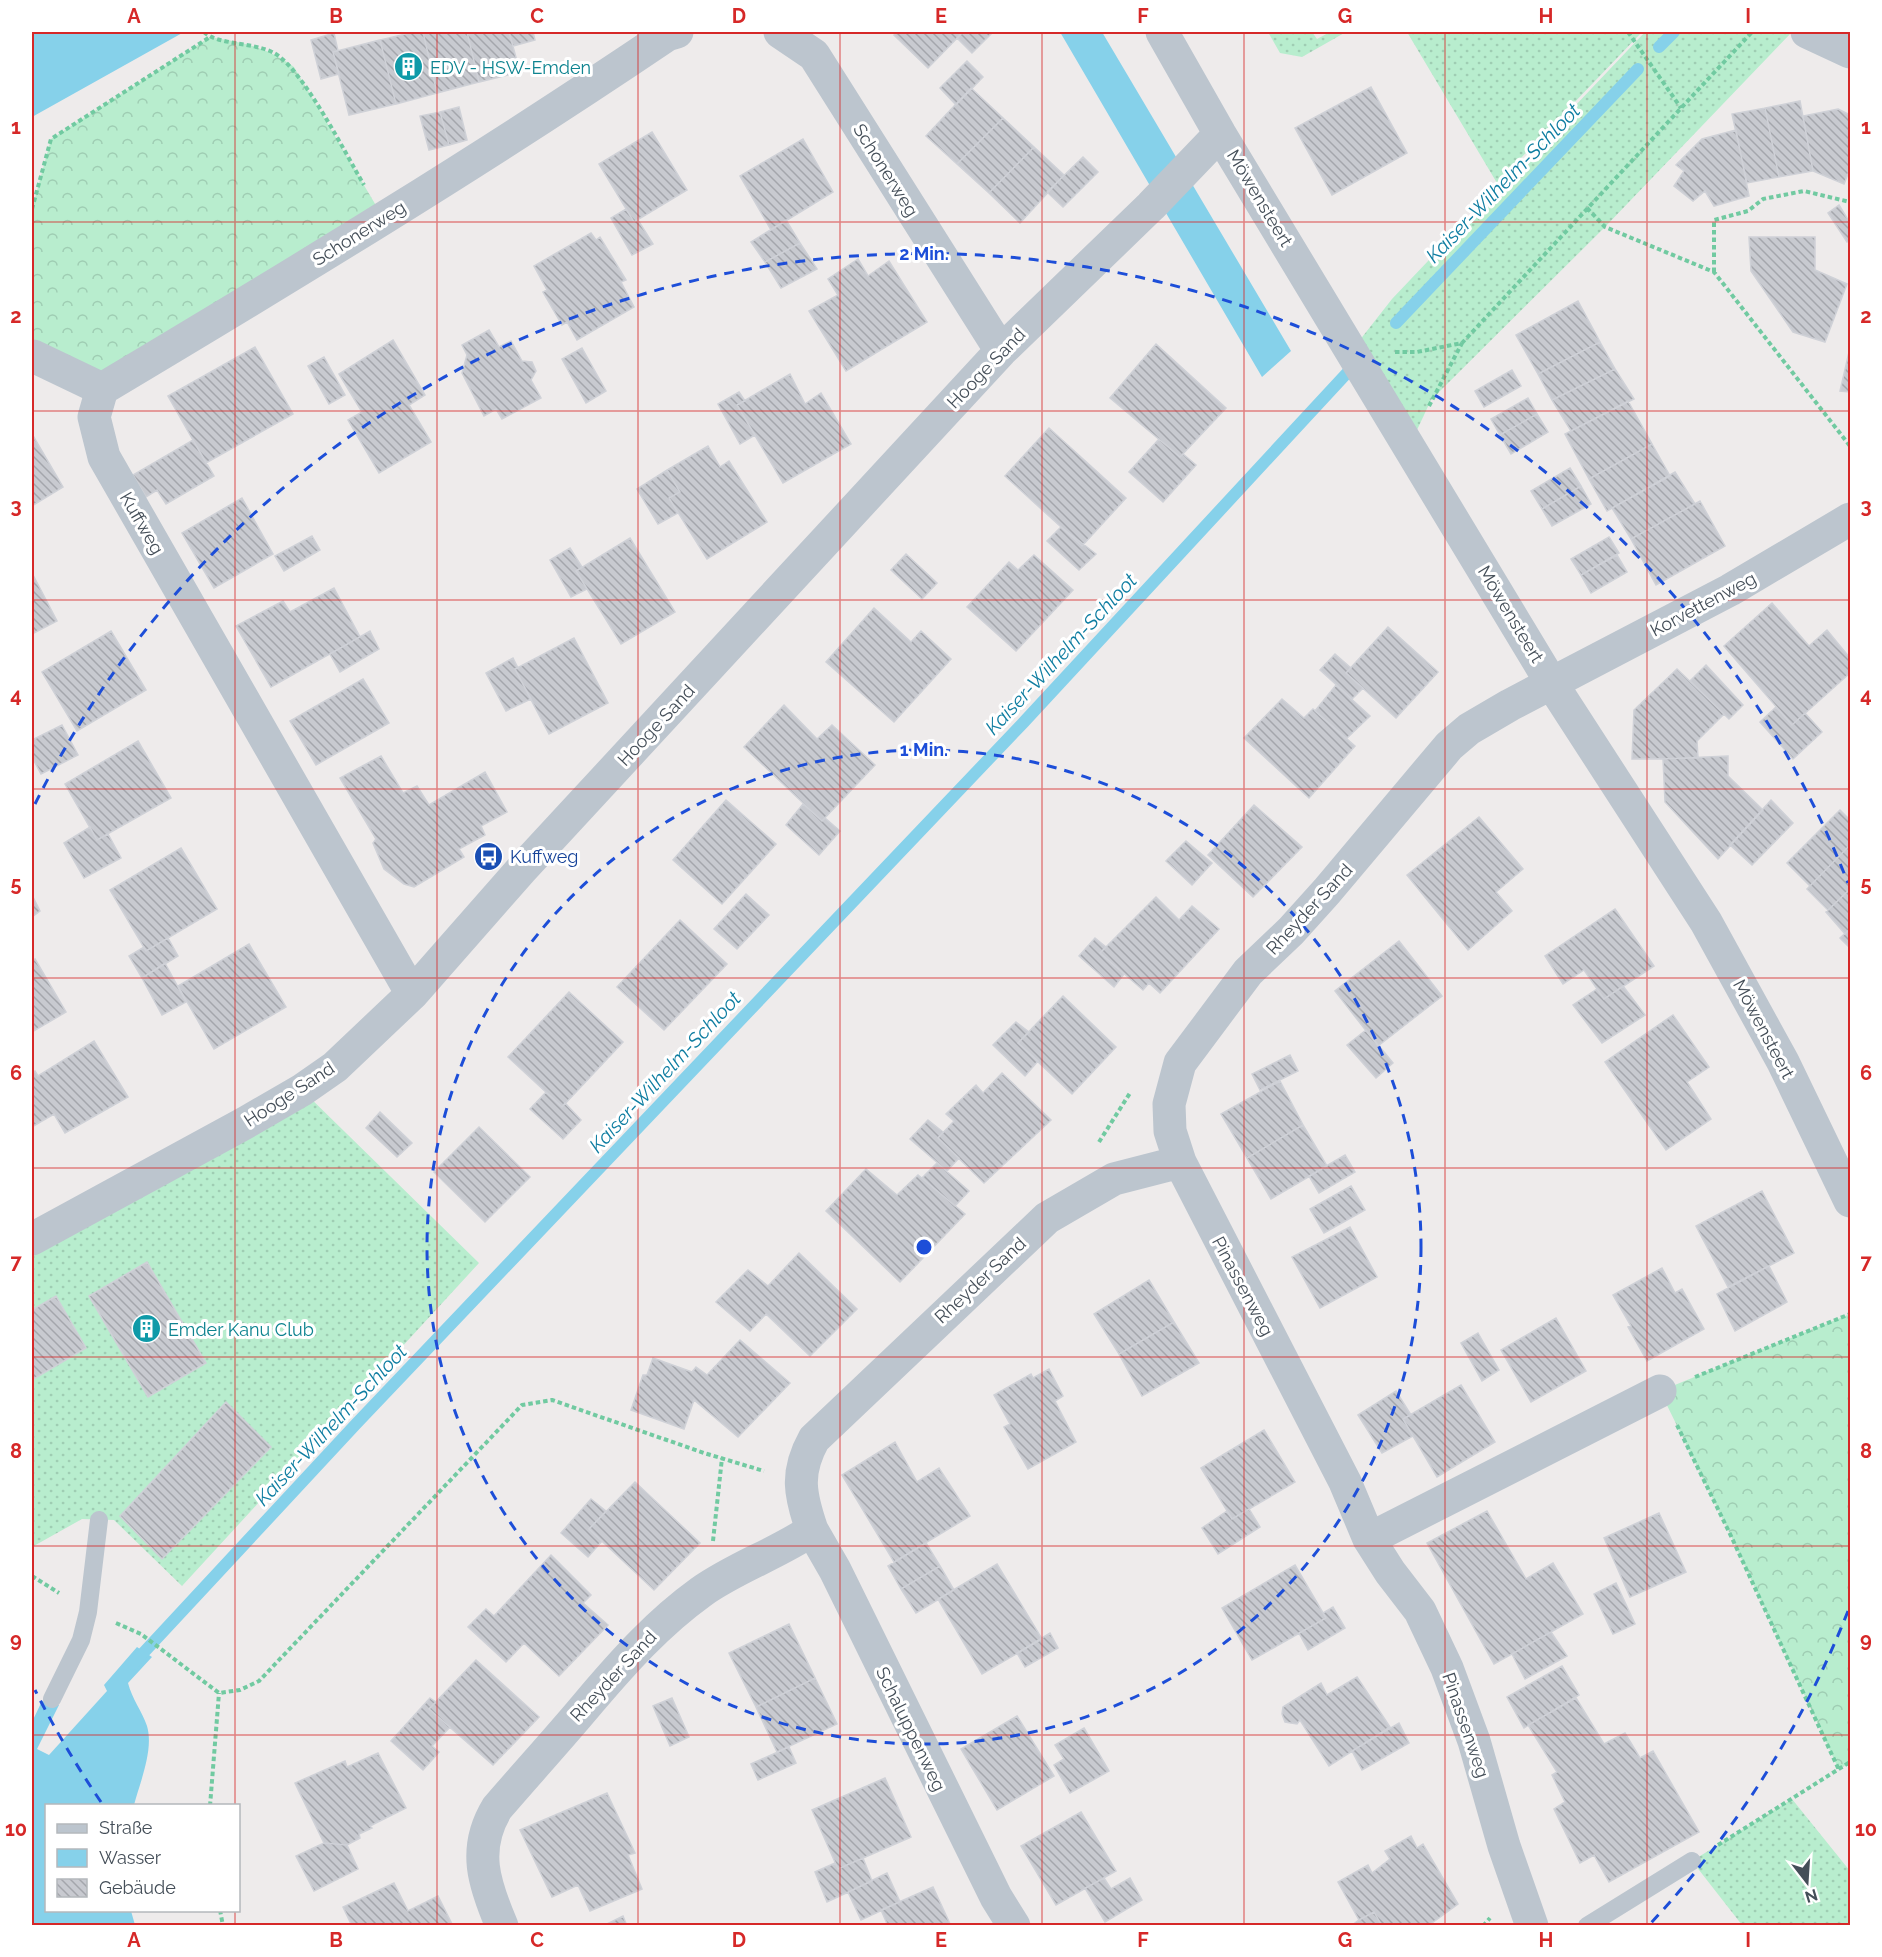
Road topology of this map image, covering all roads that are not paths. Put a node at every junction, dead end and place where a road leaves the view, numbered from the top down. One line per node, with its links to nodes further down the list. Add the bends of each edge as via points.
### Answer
1 (677, 32): 9 (street, Schonerweg, via 384,219)
2 (780, 32): 7 (street, Schonerweg, via 814,55)
3 (1162, 32): 6 (street, Möwensteert)
4 (1807, 32): 5 (street)
5 (1851, 52)
6 (1220, 134): 7 (street, Hooge Sand); 11 (street, Möwensteert)
7 (1001, 351): 12 (street, Hooge Sand, via 521,870)
8 (33, 356): 9 (street)
9 (102, 389): 12 (street, Kuffweg, via 94,417 104,458)
10 (1851, 519): 11 (street, Korvettenweg, via 1730,590)
11 (1552, 684): 13 (street, Rheyder Sand, via 1469,729 1449,746 1320,899 1248,972 1179,1063 1169,1104 1170,1131); 14 (street, Möwensteert, via 1706,922 1783,1062)
12 (412, 994): 15 (street, Hooge Sand, via 335,1067 302,1090)
13 (1180, 1162): 18 (street, Rheyder Sand, via 1114,1179 1047,1218 827,1425 814,1439 802,1464 801,1492); 19 (street, Pinassenweg, via 1345,1482)
14 (1851, 1201)
15 (32, 1239)
16 (1660, 1391): 19 (street)
17 (99, 1520): 20 (lane, via 81,1640)
18 (812, 1530): 22 (street, Rheyder Sand, via 708,1588 638,1645 490,1821 482,1857); 23 (street, Schaluppenweg)
19 (1370, 1539): 24 (street, Pinassenweg, via 1420,1611 1448,1668)
20 (52, 1699)
21 (1692, 1861): 25 (lane)
22 (502, 1926)
23 (1014, 1926)
24 (1532, 1926)
25 (1587, 1926)

